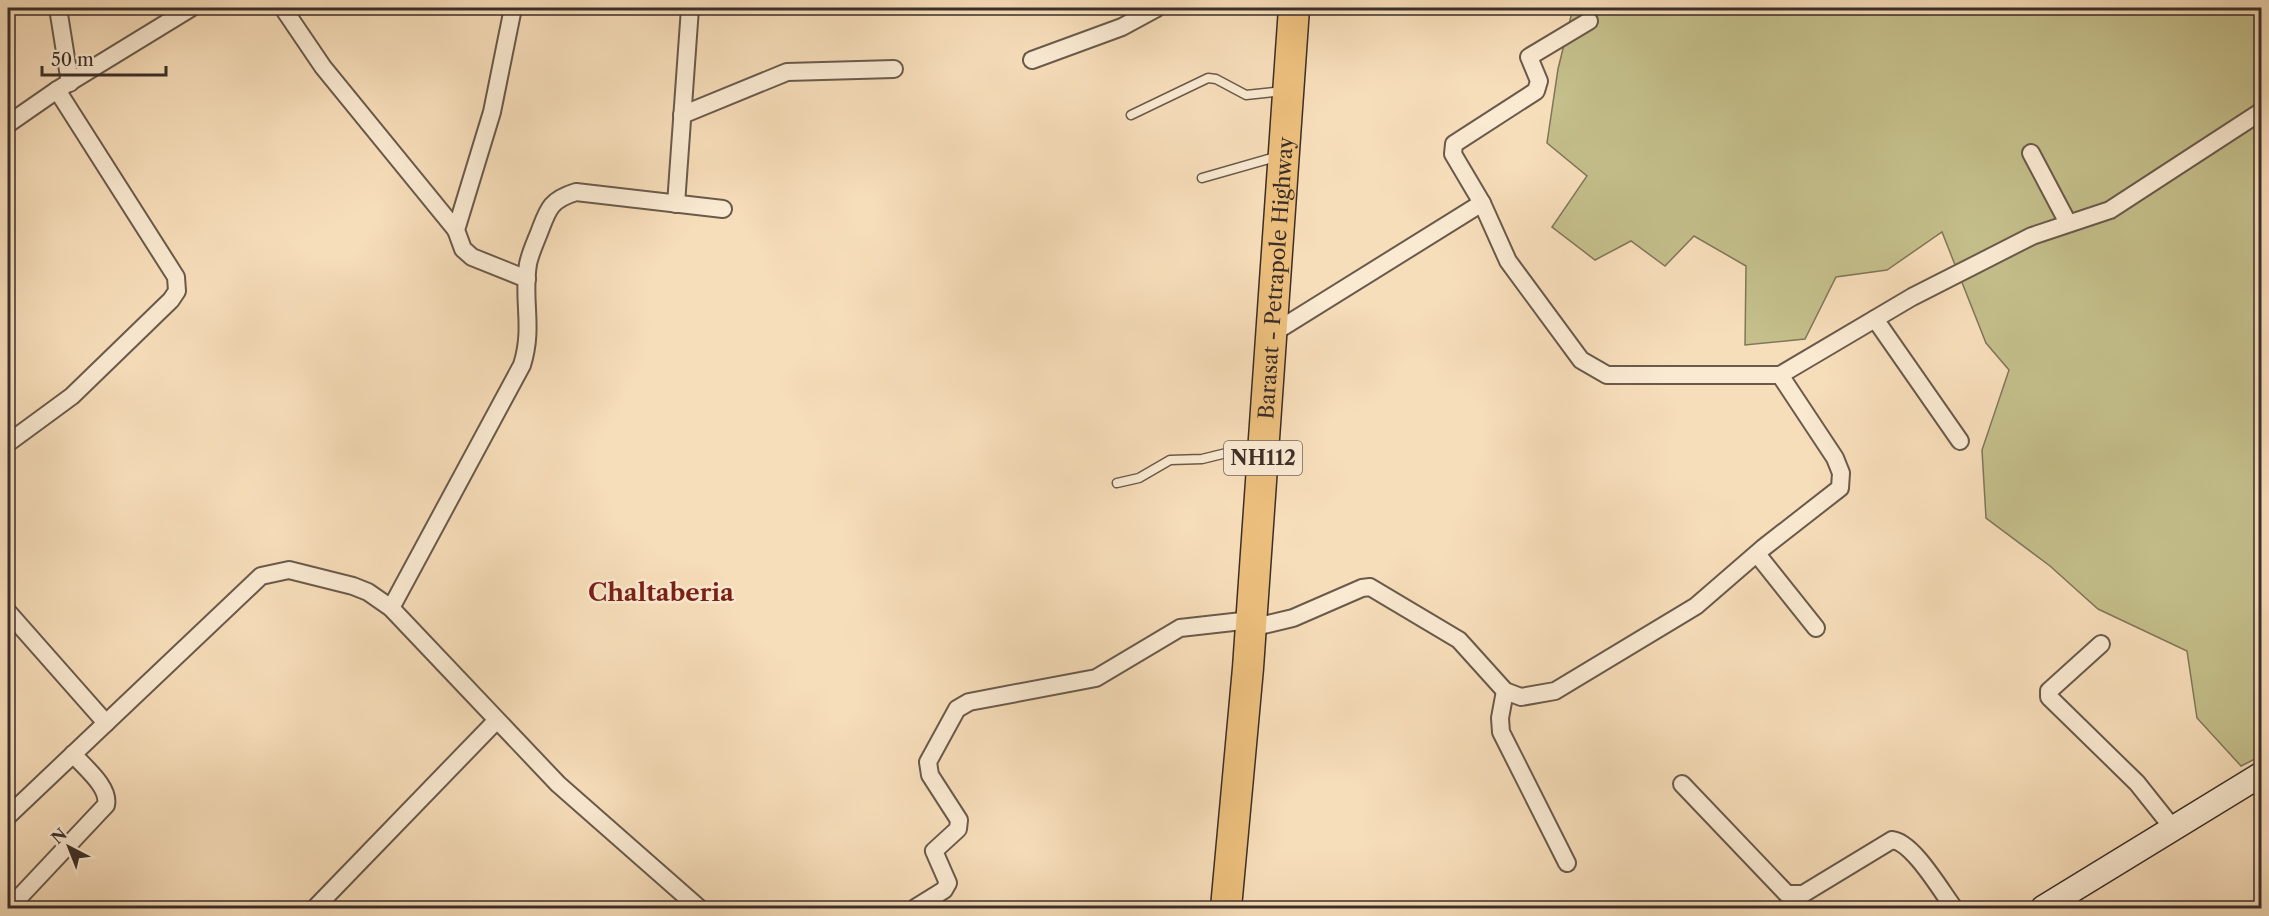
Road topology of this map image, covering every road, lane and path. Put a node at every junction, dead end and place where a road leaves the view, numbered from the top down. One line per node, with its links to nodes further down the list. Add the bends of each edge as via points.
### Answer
1 (58, 8): 11 (street)
2 (191, 8): 11 (street)
3 (283, 8): 24 (street, via 323,67)
4 (513, 8): 24 (street, via 492,112)
5 (690, 8): 14 (street)
6 (1157, 8): 9 (street, via 1122,27)
7 (1294, 8): 12 (highway, Barasat - Petrapole Highway / NH112)
8 (1589, 21): 20 (street, via 1529,57 1539,81 1536,91 1454,144 1453,154)
9 (1032, 60)
10 (894, 69): 14 (street, via 787,72)
11 (63, 86): 16 (street); 30 (street, via 176,277 177,291 72,396)
12 (1288, 91): 15 (lane, via 1246,94 1208,78); 18 (highway, Barasat - Petrapole Highway / NH112)
13 (2262, 111): 23 (street, via 2123,203)
14 (682, 115): 21 (street)
15 (1131, 115)
16 (8, 124)
17 (2031, 153): 23 (street)
18 (1283, 155): 19 (lane); 27 (highway, Barasat - Petrapole Highway / NH112)
19 (1202, 178)
20 (1482, 203): 27 (street); 28 (street, via 1508,261 1590,367 1607,375)
21 (676, 204): 22 (street); 25 (street, via 576,192 563,196 549,207 529,262)
22 (723, 209)
23 (2068, 224): 26 (street, via 2032,236)
24 (456, 230): 25 (street, via 463,249 472,257)
25 (527, 279): 34 (street, via 530,325 522,365)
26 (1875, 319): 28 (street); 29 (street)
27 (1270, 335): 31 (highway, Barasat - Petrapole Highway / NH112)
28 (1780, 375): 33 (street, via 1835,458 1842,484)
29 (1960, 441)
30 (8, 443)
31 (1264, 444): 32 (lane, via 1208,458 1170,460 1139,478); 36 (highway, Barasat - Petrapole Highway / NH112)
32 (1117, 483)
33 (1757, 554): 37 (street); 39 (street, via 1696,606 1565,687 1521,697)
34 (390, 608): 40 (street); 41 (street, via 353,586 289,570 261,576)
35 (8, 612): 41 (street)
36 (1251, 624): 39 (street, via 1293,618 1371,587 1459,640); 51 (street, via 1180,628 1096,678 969,702 957,709 928,762 930,774 960,824 934,851 948,883 944,890); 52 (highway, Barasat - Petrapole Highway / NH112)
37 (1816, 628)
38 (2101, 644): 46 (street, via 2049,691 2049,697 2137,783)
39 (1505, 692): 47 (street, via 1501,732)
40 (496, 721): 49 (street); 50 (street, via 558,784)
41 (106, 723): 42 (street)
42 (73, 754): 45 (street); 48 (street, via 104,789 106,805)
43 (2262, 774): 46 (street)
44 (1682, 784): 53 (street, via 1787,894 1803,894 1892,840 1909,849)
45 (8, 816)
46 (2172, 827): 54 (street)
47 (1567, 863)
48 (12, 905)
49 (315, 909)
50 (699, 909)
51 (915, 909)
52 (1226, 909)
53 (1954, 909)
54 (2043, 909)

